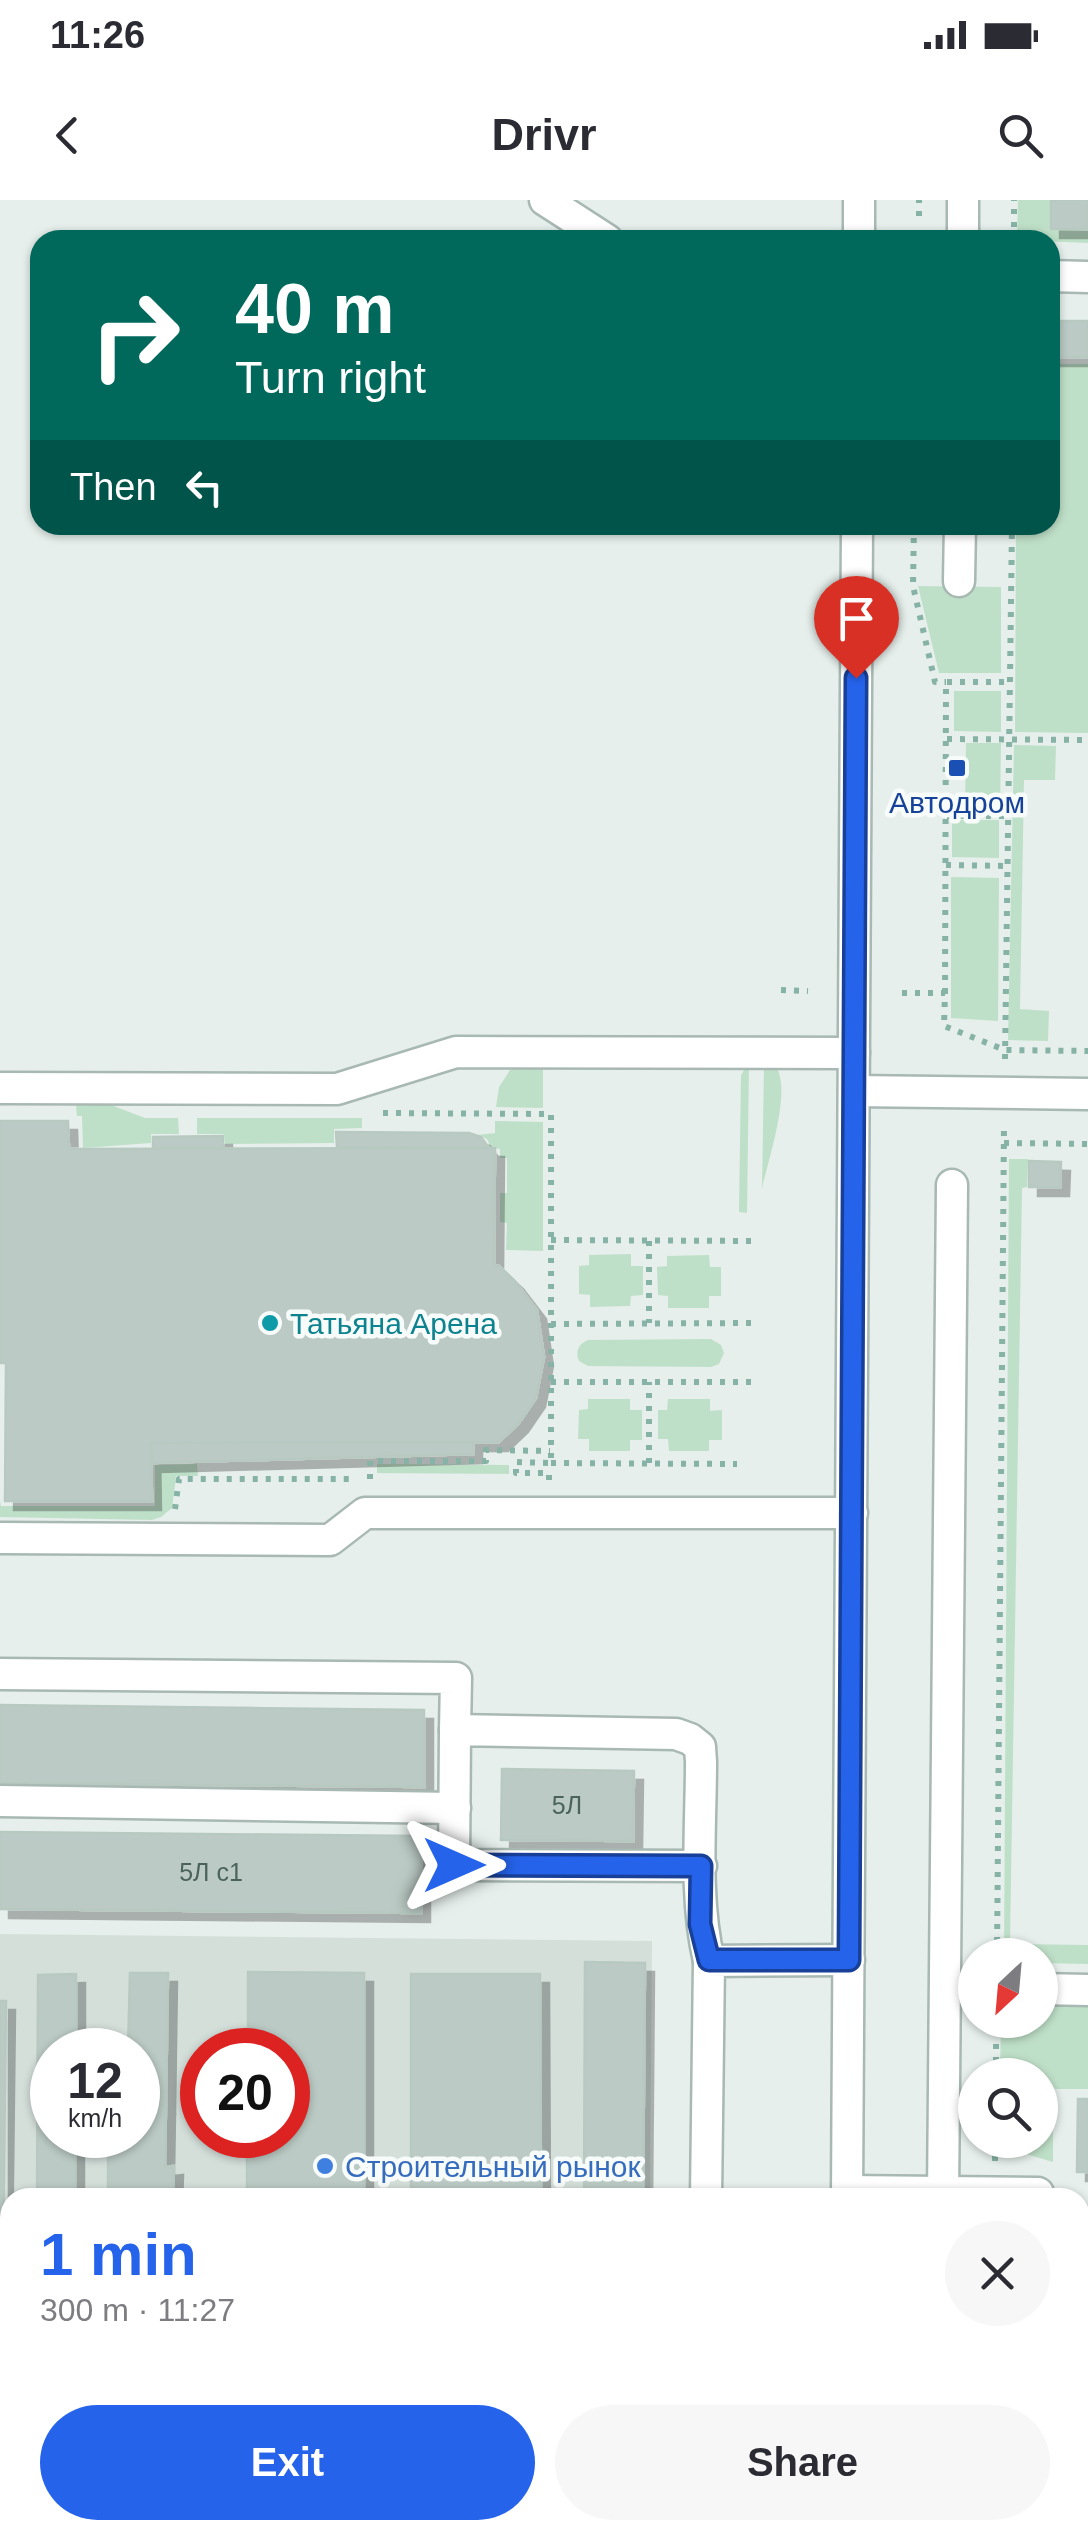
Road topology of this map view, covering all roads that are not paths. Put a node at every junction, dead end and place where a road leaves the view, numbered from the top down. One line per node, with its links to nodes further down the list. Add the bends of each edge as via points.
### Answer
1 (544, 200): 4 (street)
2 (859, 200): 5 (street)
3 (963, 200): 6 (street)
4 (591, 230)
5 (859, 230)
6 (962, 230)
7 (1060, 276): 8 (street)
8 (1088, 277)
9 (857, 535): 12 (street)
10 (960, 535): 11 (street)
11 (959, 580)
12 (854, 1052): 13 (street, via 456,1052 337,1088); 14 (street)
13 (0, 1088)
14 (854, 1091): 15 (street); 17 (street)
15 (1088, 1094)
16 (952, 1185): 30 (street)
17 (852, 1513): 18 (street, via 365,1513 330,1540); 25 (street)
18 (0, 1538)
19 (0, 1674): 20 (street, via 456,1678)
20 (456, 1730): 22 (street); 23 (street, via 690,1738 702,1762)
21 (0, 1801): 22 (street)
22 (455, 1808): 23 (street, via 454,1865)
23 (701, 1866): 24 (street, via 700,1924)
24 (709, 1960): 25 (street); 28 (street)
25 (849, 1960): 29 (street)
26 (1058, 1989): 27 (street)
27 (1088, 1990)
28 (706, 2188)
29 (847, 2188)
30 (943, 2188)

